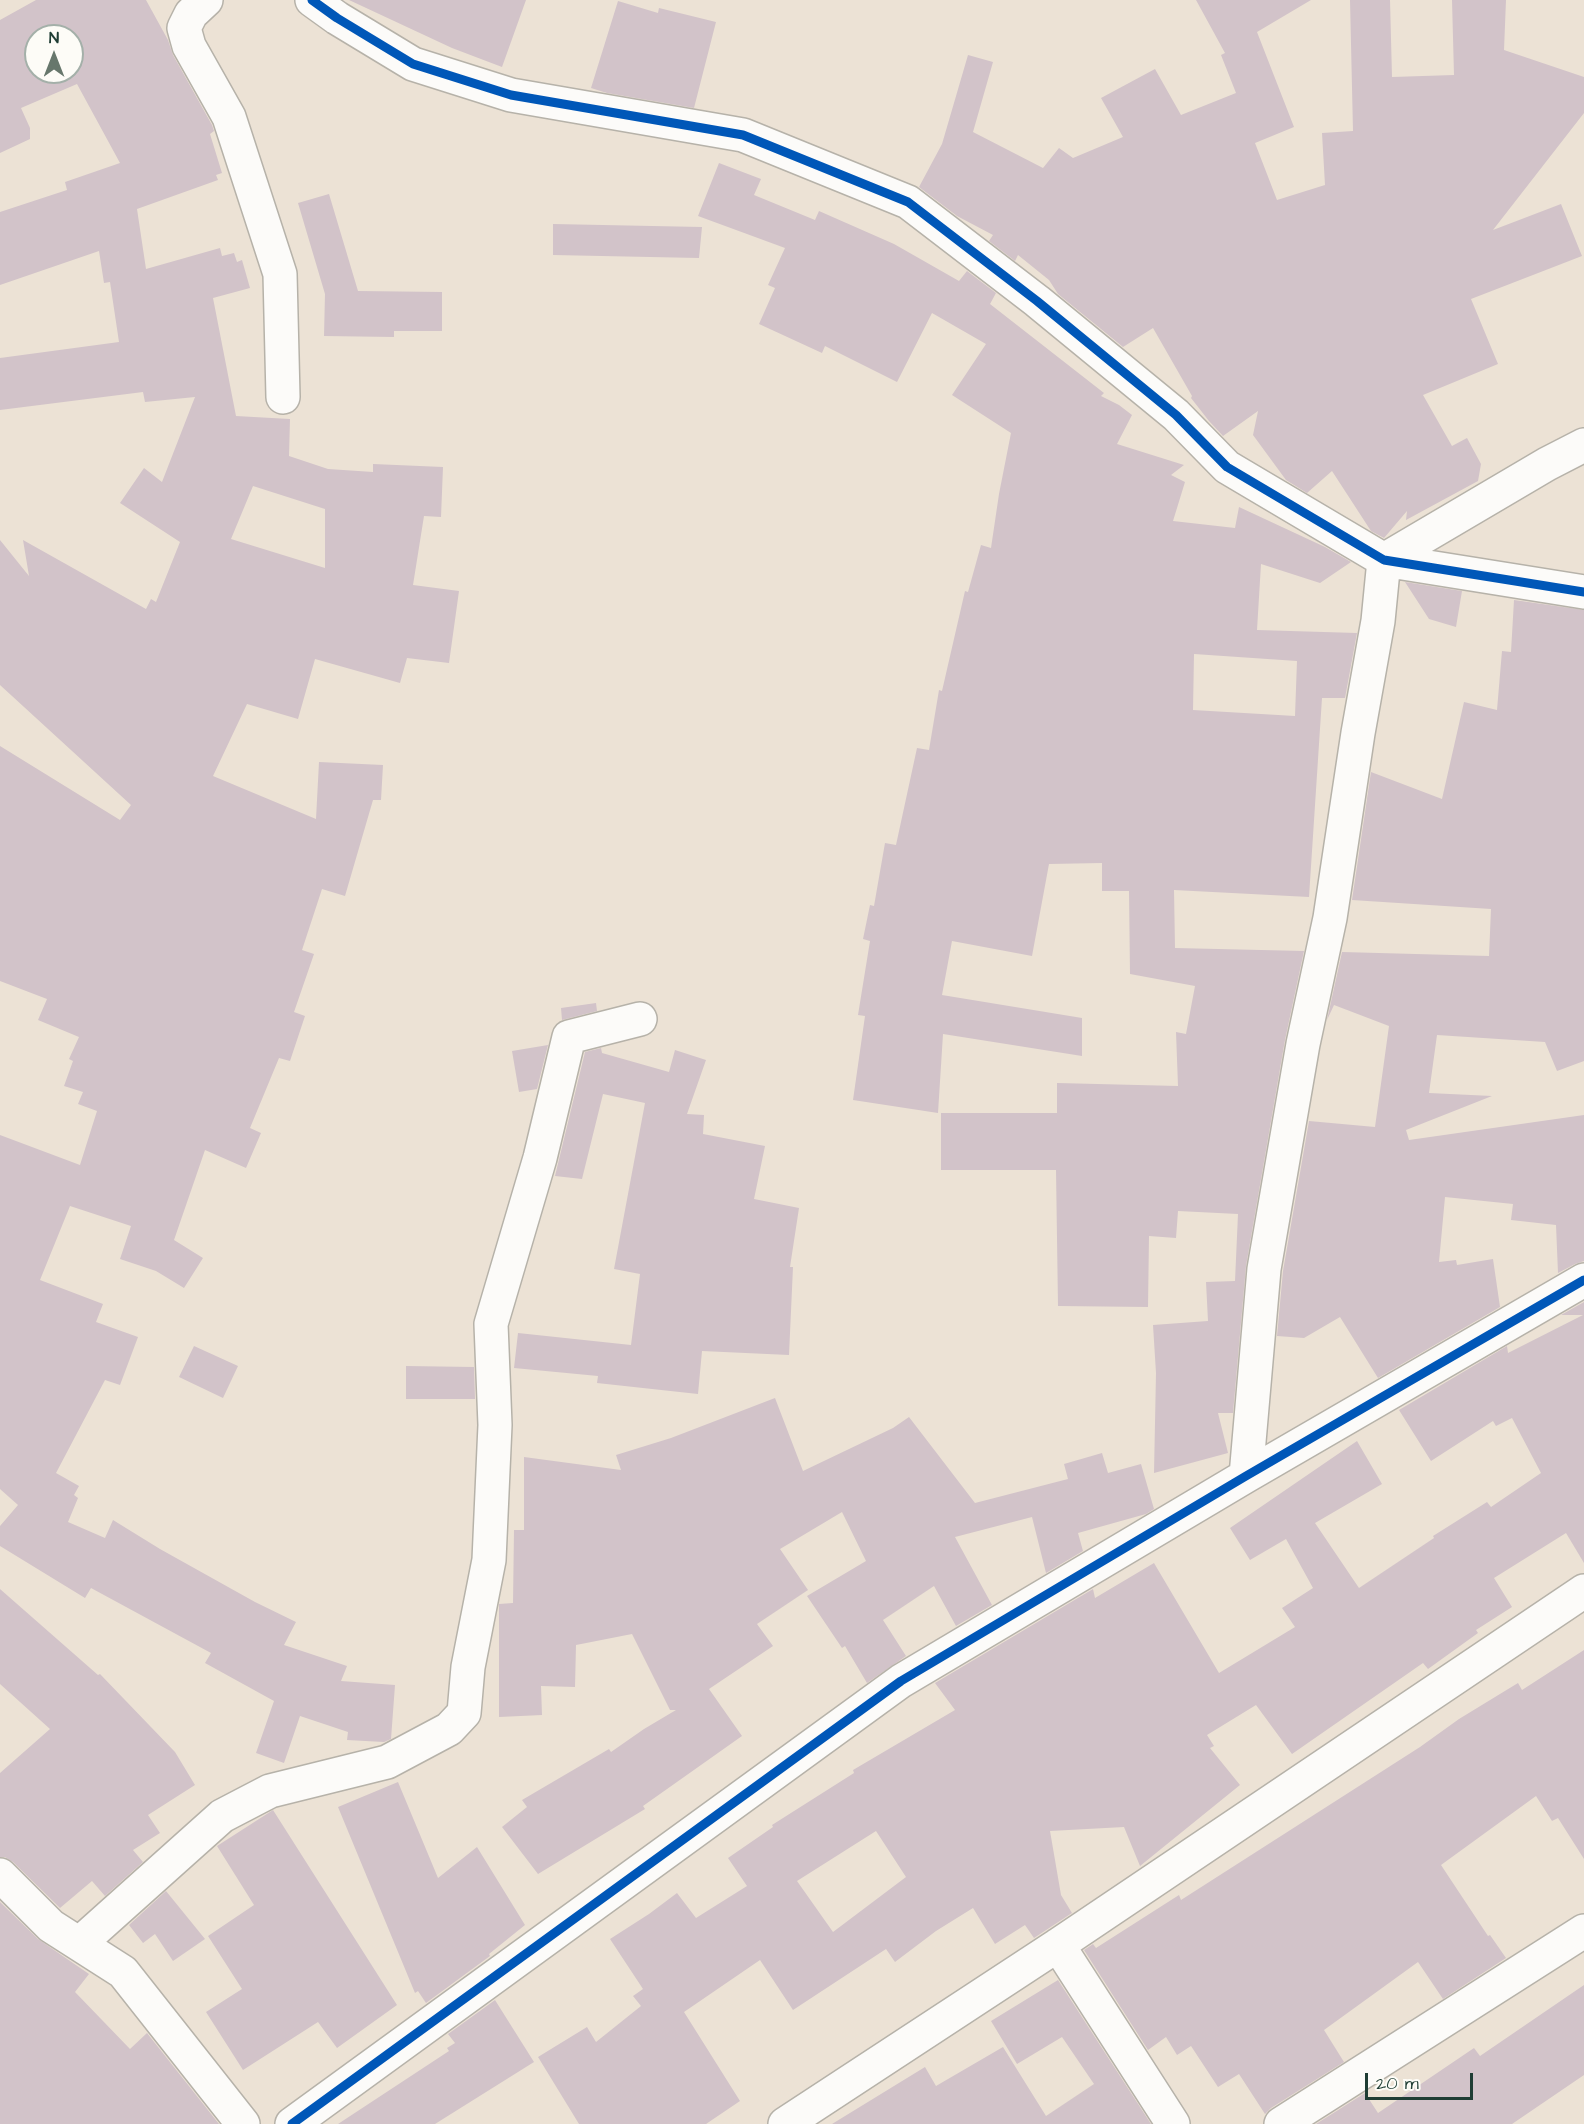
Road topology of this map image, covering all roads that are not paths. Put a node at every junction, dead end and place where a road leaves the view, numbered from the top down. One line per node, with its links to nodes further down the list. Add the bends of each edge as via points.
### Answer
1 (206, 0): 3 (street, via 191,14 184,28 189,46 229,117 279,274)
2 (312, 0): 5 (street, via 413,64 511,95 743,135 908,202 1176,415 1227,467)
3 (284, 397)
4 (1584, 446): 5 (street)
5 (1384, 560): 6 (street); 9 (street, via 1378,621 1330,918 1303,1044 1264,1269)
6 (1584, 592)
7 (640, 1018): 13 (street, via 569,1036 540,1158 490,1324 495,1425 489,1560 468,1667 464,1713 449,1729 387,1762 270,1791 222,1816)
8 (1584, 1280): 9 (street)
9 (1246, 1476): 16 (street, via 901,1681)
10 (1584, 1592): 14 (street)
11 (0, 1875): 13 (street, via 51,1926)
12 (1584, 1931): 19 (street)
13 (79, 1944): 15 (street, via 123,1972)
14 (1058, 1945): 17 (street); 18 (street)
15 (243, 2124)
16 (292, 2124)
17 (785, 2124)
18 (1173, 2124)
19 (1281, 2124)

